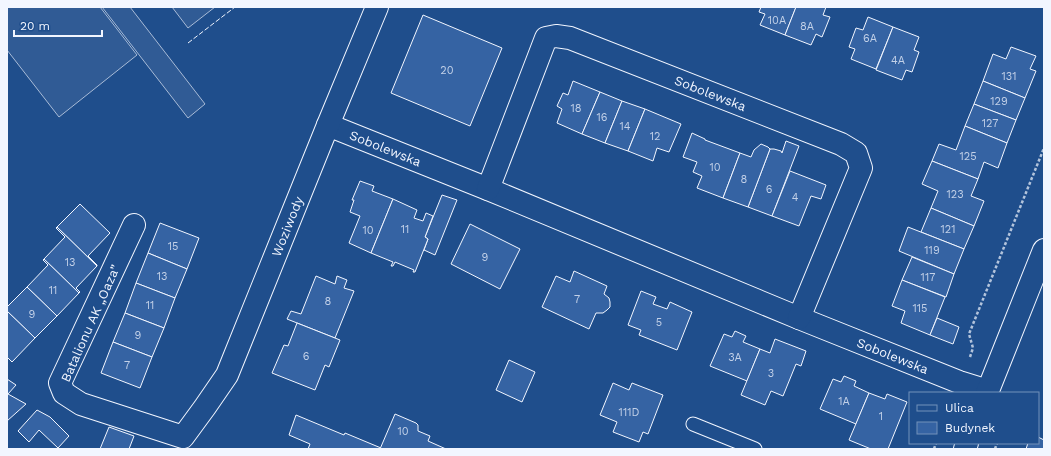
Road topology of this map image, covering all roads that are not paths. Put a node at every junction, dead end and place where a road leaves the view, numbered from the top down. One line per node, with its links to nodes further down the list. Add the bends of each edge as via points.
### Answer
1 (377, 7): 2 (street, Woziwody)
2 (328, 125): 3 (street, Sobolewska); 10 (street, Woziwody, via 227,375)
3 (488, 189): 7 (street, Sobolewska); 7 (street, Sobolewska, via 546,38 556,36 570,38 841,144 856,153 861,168)
4 (134, 225): 10 (street, Batalionu AK „Oaza”, via 60,383 64,393 81,404)
5 (1044, 250): 6 (street)
6 (1037, 285): 8 (street)
7 (799, 318): 8 (street, Sobolewska)
8 (988, 392)
9 (693, 424): 11 (lane)
10 (183, 437)
11 (755, 449)

